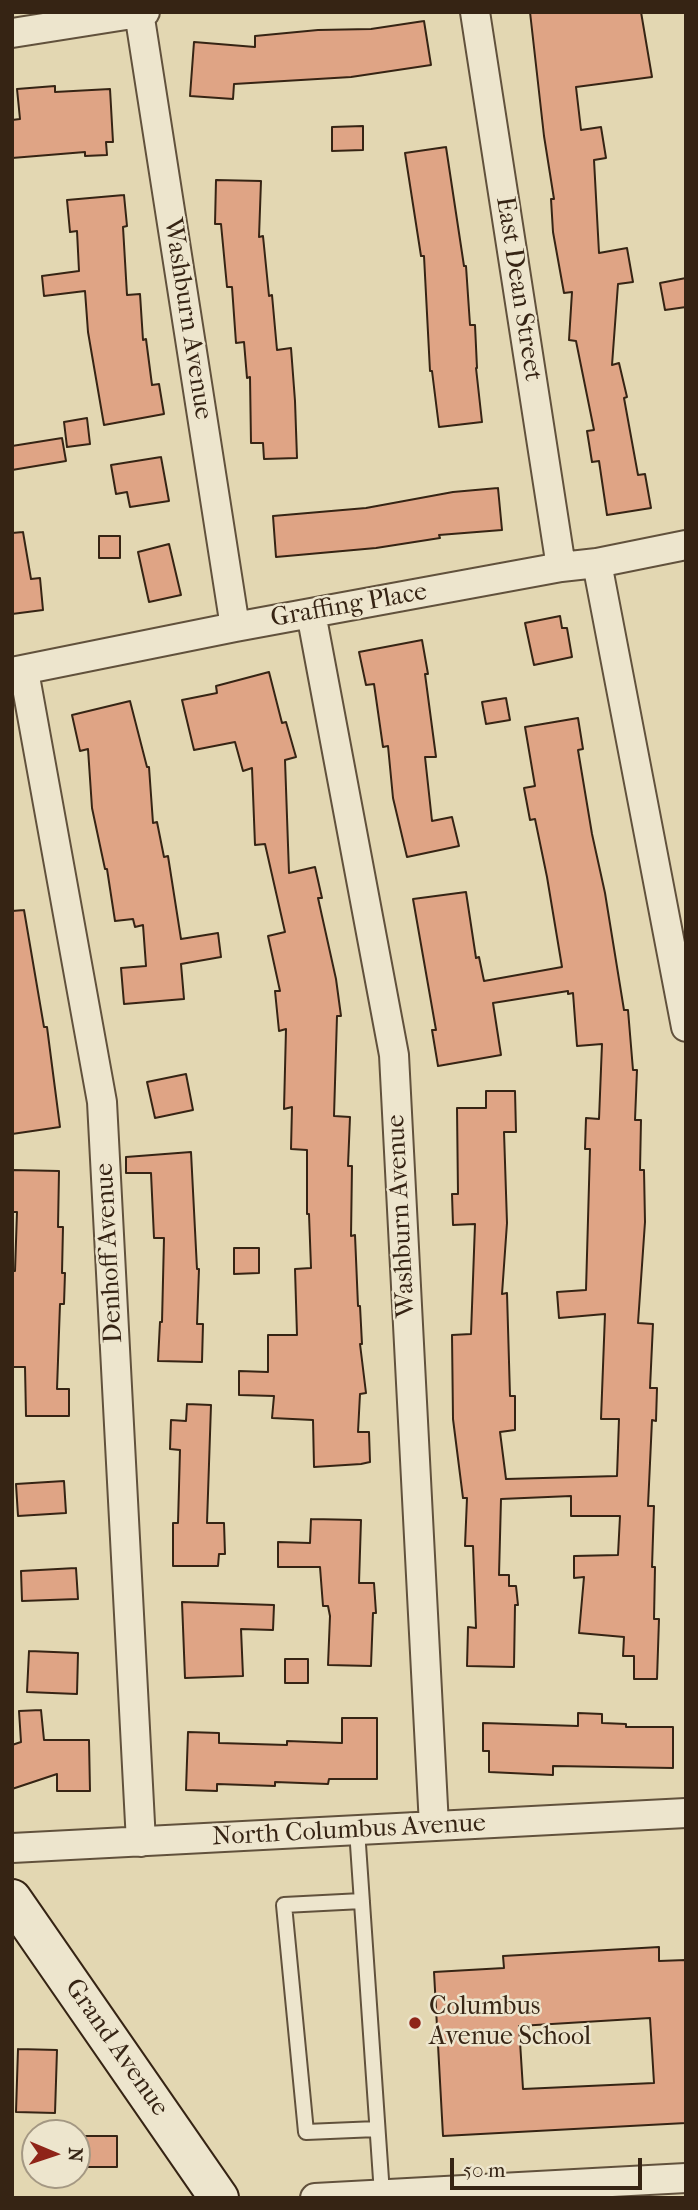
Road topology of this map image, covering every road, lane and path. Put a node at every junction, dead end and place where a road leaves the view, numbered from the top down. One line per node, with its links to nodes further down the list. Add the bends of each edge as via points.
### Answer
1 (145, 12): 3 (street)
2 (475, 12): 7 (street, East Dean Street)
3 (139, 13): 4 (street); 9 (street, Washburn Avenue)
4 (12, 33)
5 (686, 545): 6 (street, Graffing Place)
6 (597, 563): 7 (street, Graffing Place); 11 (street)
7 (561, 567): 8 (street, Graffing Place)
8 (311, 613): 9 (street, Graffing Place); 13 (street, Washburn Avenue, via 394,1055)
9 (235, 626): 10 (street, Graffing Place)
10 (18, 672): 15 (street, Denhoff Avenue, via 102,1102)
11 (686, 1027)
12 (686, 1814): 13 (street, North Columbus Avenue)
13 (434, 1826): 14 (street, North Columbus Avenue)
14 (357, 1830): 15 (street, North Columbus Avenue); 18 (lane)
15 (141, 1842): 16 (street, North Columbus Avenue)
16 (12, 1848)
17 (12, 1899): 22 (street, Grand Avenue)
18 (362, 1901): 19 (lane); 19 (lane, via 284,1905 306,2132)
19 (377, 2129): 21 (lane)
20 (686, 2178): 21 (street)
21 (382, 2194): 23 (street)
22 (219, 2198)
23 (315, 2198)

